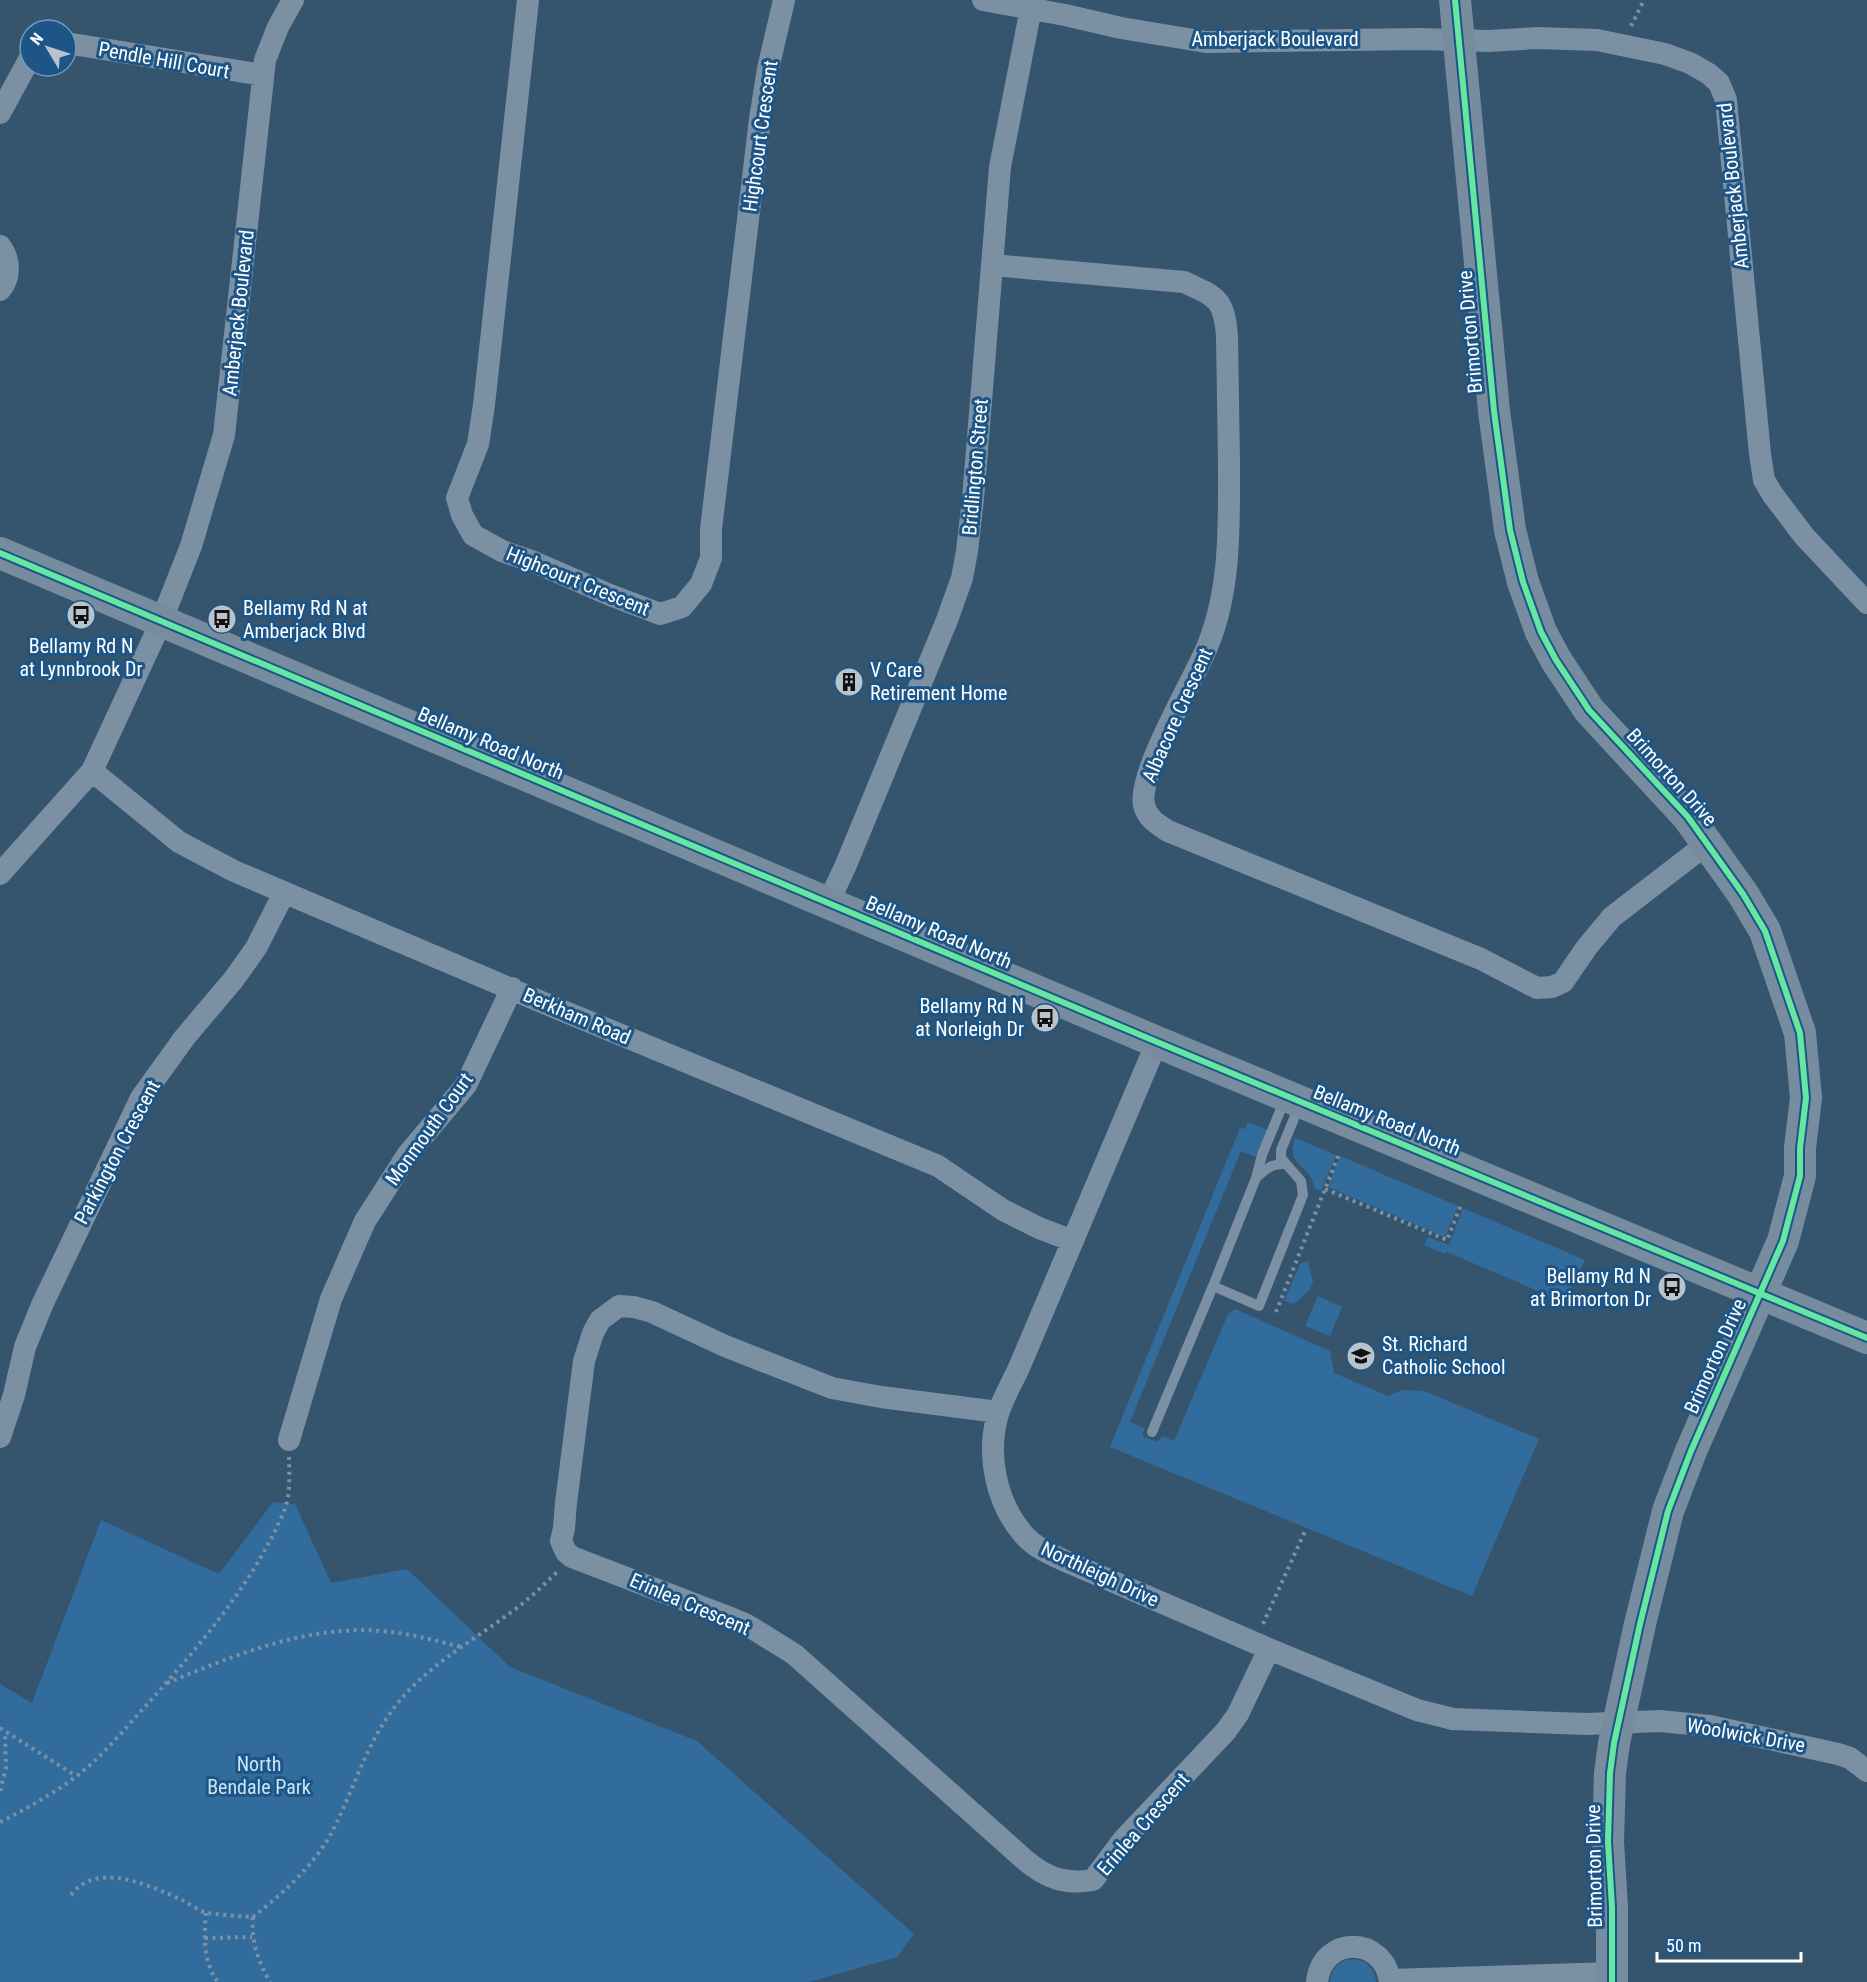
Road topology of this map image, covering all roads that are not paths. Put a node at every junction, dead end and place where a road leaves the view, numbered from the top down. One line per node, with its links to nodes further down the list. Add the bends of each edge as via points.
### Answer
1 (293, 0): 9 (street, Amberjack Boulevard, via 278,27)
2 (528, 0): 3 (street, Highcourt Crescent, via 484,405 478,444 457,498 473,535 502,551 660,614 682,607 701,584 711,558 711,529 760,119)
3 (784, 0)
4 (983, 0): 6 (street, Amberjack Boulevard)
5 (1455, 0): 7 (street, Brimorton Drive)
6 (1030, 8): 7 (street, Amberjack Boulevard, via 1206,42); 13 (street, Bridlington Street, via 1004,140)
7 (1460, 40): 16 (street, Amberjack Boulevard, via 1538,38 1622,44 1690,63 1719,83 1726,100 1764,480 1804,536); 19 (street, Brimorton Drive, via 1494,411 1510,530 1522,582 1541,632 1589,710)
8 (78, 45): 9 (street, Pendle Hill Court)
9 (262, 75): 17 (street, Amberjack Boulevard, via 224,435 191,546)
10 (19, 78): 11 (street)
11 (0, 113)
12 (0, 246): 14 (street, via 8,263 8,275)
13 (992, 265): 19 (street, Albacore Crescent, via 1184,282 1209,293 1221,304 1226,316 1226,570 1208,646 1155,756 1144,788 1144,805 1152,821 1168,831 1481,958 1537,988 1563,982 1612,917); 22 (street, Bridlington Street, via 973,499 962,578)
14 (0, 290)
15 (0, 553): 17 (street, Bellamy Road North)
16 (1867, 603)
17 (161, 622): 18 (street, Amberjack Boulevard); 22 (street, Bellamy Road North)
18 (92, 771): 20 (street, Amberjack Boulevard); 21 (street, Berkham Road, via 179,842)
19 (1708, 843): 30 (street, Brimorton Drive, via 1765,931 1800,1033 1806,1098 1800,1176 1783,1241)
20 (2, 867)
21 (284, 893): 23 (street, Berkham Road); 34 (street, Parkington Crescent, via 256,948 141,1098 42,1305 25,1347)
22 (828, 903): 24 (street, Bellamy Road North)
23 (512, 988): 28 (street, Berkham Road, via 938,1167 1003,1210); 35 (street, Monmouth Court, via 466,1085 408,1154 365,1221 331,1299)
24 (1157, 1042): 25 (street, Bellamy Road North); 28 (street, Northleigh Drive)
25 (1293, 1099): 26 (lane, via 1281,1150); 27 (lane, via 1262,1155); 30 (street, Bellamy Road North)
26 (1286, 1164): 27 (lane, via 1268,1167); 29 (lane, via 1301,1180 1303,1195 1259,1306)
27 (1256, 1178): 29 (lane)
28 (1073, 1240): 32 (street, Northleigh Drive)
29 (1213, 1287): 33 (lane)
30 (1761, 1293): 31 (street, Bellamy Road North); 37 (street, Brimorton Drive, via 1668,1511)
31 (1867, 1338)
32 (998, 1413): 36 (street, Northleigh Drive, via 993,1465 1000,1495 1025,1537 1063,1560); 36 (street, Erinlea Crescent, via 832,1388 652,1312 620,1306 600,1320 584,1361 561,1540 572,1557 747,1625 794,1654 1024,1860 1064,1882 1094,1880 1123,1840 1227,1731 1238,1714)
33 (1152, 1432)
34 (0, 1437)
35 (289, 1440)
36 (1261, 1646): 37 (street, Northleigh Drive, via 1416,1710 1453,1719)
37 (1619, 1722): 38 (street, Woolwick Drive, via 1710,1726 1838,1754); 39 (street, Brimorton Drive, via 1610,1773 1608,1842)
38 (1867, 1771)
39 (1612, 1978): 40 (street)
40 (1390, 1981): 41 (street, via 1381,1958 1360,1947 1348,1947 1327,1958)
41 (1317, 1982)

